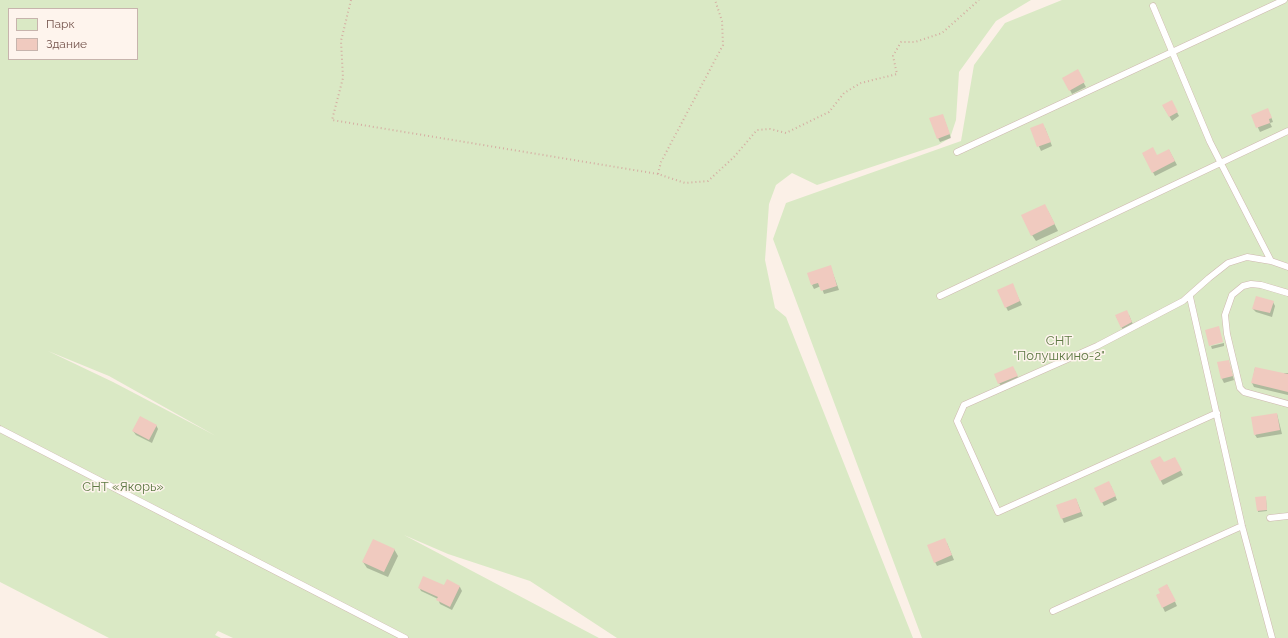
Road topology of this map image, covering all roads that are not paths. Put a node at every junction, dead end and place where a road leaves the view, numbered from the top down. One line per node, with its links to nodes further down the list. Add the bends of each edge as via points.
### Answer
1 (1284, 0): 3 (lane)
2 (1153, 6): 3 (lane)
3 (1172, 50): 5 (lane); 6 (lane, via 1210,142)
4 (1288, 131): 6 (lane)
5 (957, 152)
6 (1221, 162): 7 (lane); 10 (lane)
7 (1271, 261): 8 (lane); 11 (lane, via 1247,257 1228,263)
8 (1288, 266)
9 (1288, 293): 12 (lane, via 1261,285 1243,286 1232,295 1225,315 1240,388 1244,392)
10 (940, 296)
11 (1190, 297): 13 (lane); 13 (lane, via 1116,336 964,405 957,420 998,512)
12 (1288, 404)
13 (1216, 413): 17 (lane)
14 (0, 429): 19 (lane)
15 (1288, 516): 16 (lane)
16 (1270, 518)
17 (1242, 526): 18 (lane); 20 (lane)
18 (1054, 611)
19 (405, 638)
20 (1272, 638)

